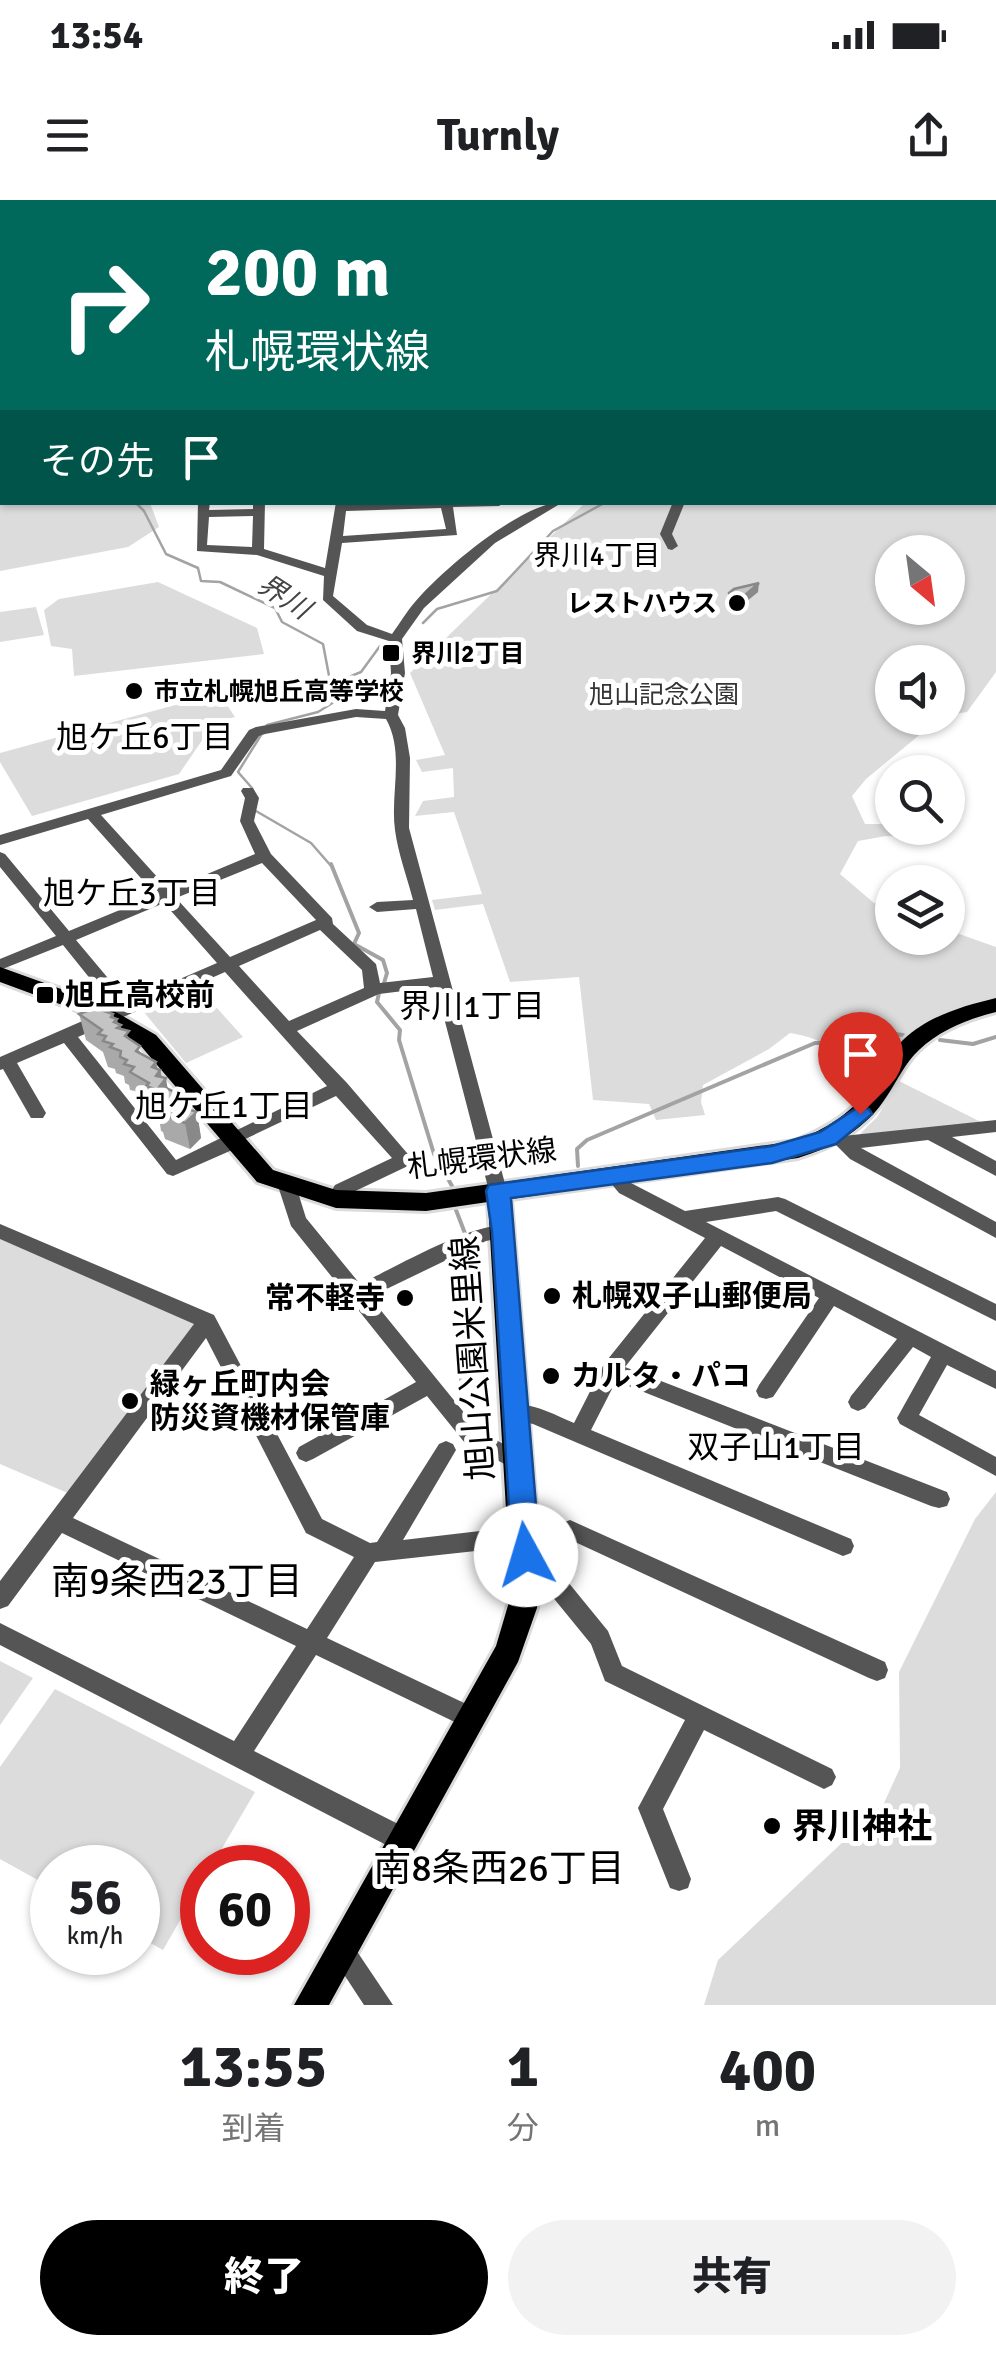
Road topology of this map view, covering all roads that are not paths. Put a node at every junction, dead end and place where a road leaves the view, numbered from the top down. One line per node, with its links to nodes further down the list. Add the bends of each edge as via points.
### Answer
1 (342, 505): 7 (street); 12 (street)
2 (410, 505): 7 (street)
3 (446, 505): 11 (street, via 453,532)
4 (528, 505): 10 (street)
5 (551, 505): 10 (street)
6 (677, 505): 13 (street, via 666,534)
7 (392, 506): 11 (street)
8 (258, 507): 9 (street); 14 (street)
9 (204, 508): 14 (street, via 201,548)
10 (541, 511): 16 (street, via 442,582)
11 (398, 535): 12 (street)
12 (336, 540): 15 (street)
13 (672, 546)
14 (258, 551): 15 (street)
15 (330, 574): 16 (street, via 332,604 362,628)
16 (396, 640): 17 (street)
17 (391, 716): 19 (street, via 356,713 261,730 226,773); 24 (street, via 402,758 402,828)
18 (248, 791): 21 (street, via 247,820)
19 (92, 814): 20 (street); 23 (street)
20 (0, 840)
21 (264, 856): 23 (street); 26 (street)
22 (0, 857): 27 (street)
23 (167, 896): 27 (street); 29 (street)
24 (422, 904): 25 (street); 31 (street)
25 (378, 906)
26 (322, 924): 29 (street); 32 (street, via 370,968)
27 (65, 938): 28 (street); 34 (street, via 117,1000)
28 (0, 964)
29 (229, 964): 34 (street); 35 (street)
30 (0, 974): 34 (main road, 札幌環状線)
31 (442, 981): 32 (street); 47 (street)
32 (373, 991): 35 (street)
33 (996, 1005): 43 (main road, 札幌環状線, via 926,1033)
34 (110, 1016): 36 (street); 42 (main road, 札幌環状線, via 160,1053)
35 (288, 1029): 38 (street)
36 (68, 1035): 37 (street); 42 (street, via 173,1169)
37 (3, 1063): 39 (street)
38 (341, 1087): 42 (street); 48 (street, via 404,1160)
39 (37, 1113)
40 (996, 1126): 41 (street)
41 (933, 1135): 43 (street); 44 (street)
42 (232, 1140): 46 (main road, 札幌環状線, via 265,1176)
43 (838, 1141): 45 (main road, 札幌環状線); 50 (street)
44 (996, 1169)
45 (614, 1176): 47 (main road, 札幌環状線); 49 (street)
46 (287, 1186): 48 (main road, 札幌環状線); 54 (street, via 298,1222)
47 (498, 1191): 48 (main road, 札幌環状線, via 426,1202); 52 (main road, 旭山公園米里線)
48 (336, 1199)
49 (683, 1218): 53 (street); 56 (street, via 778,1204)
50 (996, 1231)
51 (0, 1232): 57 (street)
52 (504, 1232): 54 (street, via 483,1234); 65 (main road, 旭山公園米里線)
53 (718, 1236): 55 (street); 60 (street)
54 (358, 1294): 62 (street)
55 (831, 1295): 58 (street); 63 (street)
56 (996, 1313)
57 (206, 1320): 72 (street); 75 (street, via 314,1526)
58 (910, 1336): 59 (street); 64 (street)
59 (944, 1354): 61 (street); 70 (street, via 908,1418)
60 (612, 1370): 66 (street); 71 (street)
61 (996, 1381)
62 (430, 1384): 68 (street); 69 (street, via 472,1437)
63 (766, 1391)
64 (858, 1402)
65 (514, 1412): 66 (street); 69 (main road, 旭山公園米里線)
66 (579, 1434): 74 (street)
67 (446, 1450): 75 (street)
68 (306, 1453)
69 (517, 1460): 73 (main road, 旭山公園米里線)
70 (995, 1468)
71 (939, 1499)
72 (58, 1521): 77 (street); 79 (street)
73 (522, 1536): 75 (street); 76 (main road, 旭山公園米里線)
74 (843, 1546)
75 (376, 1552): 79 (street)
76 (538, 1574): 80 (street, via 570,1530); 81 (street, via 600,1638 613,1674); 82 (main road, 旭山公園米里線, via 508,1652)
77 (0, 1599)
78 (0, 1633): 83 (street)
79 (312, 1642): 82 (street); 83 (street)
80 (877, 1670)
81 (700, 1715): 84 (street); 86 (street, via 650,1808)
82 (471, 1718): 85 (main road, 旭山公園米里線)
83 (239, 1754): 85 (street)
84 (824, 1777)
85 (403, 1840): 87 (main road, 旭山公園米里線)
86 (678, 1879)
87 (341, 1950): 88 (main road, 旭山公園米里線); 89 (street)
88 (310, 2005)
89 (380, 2005)

